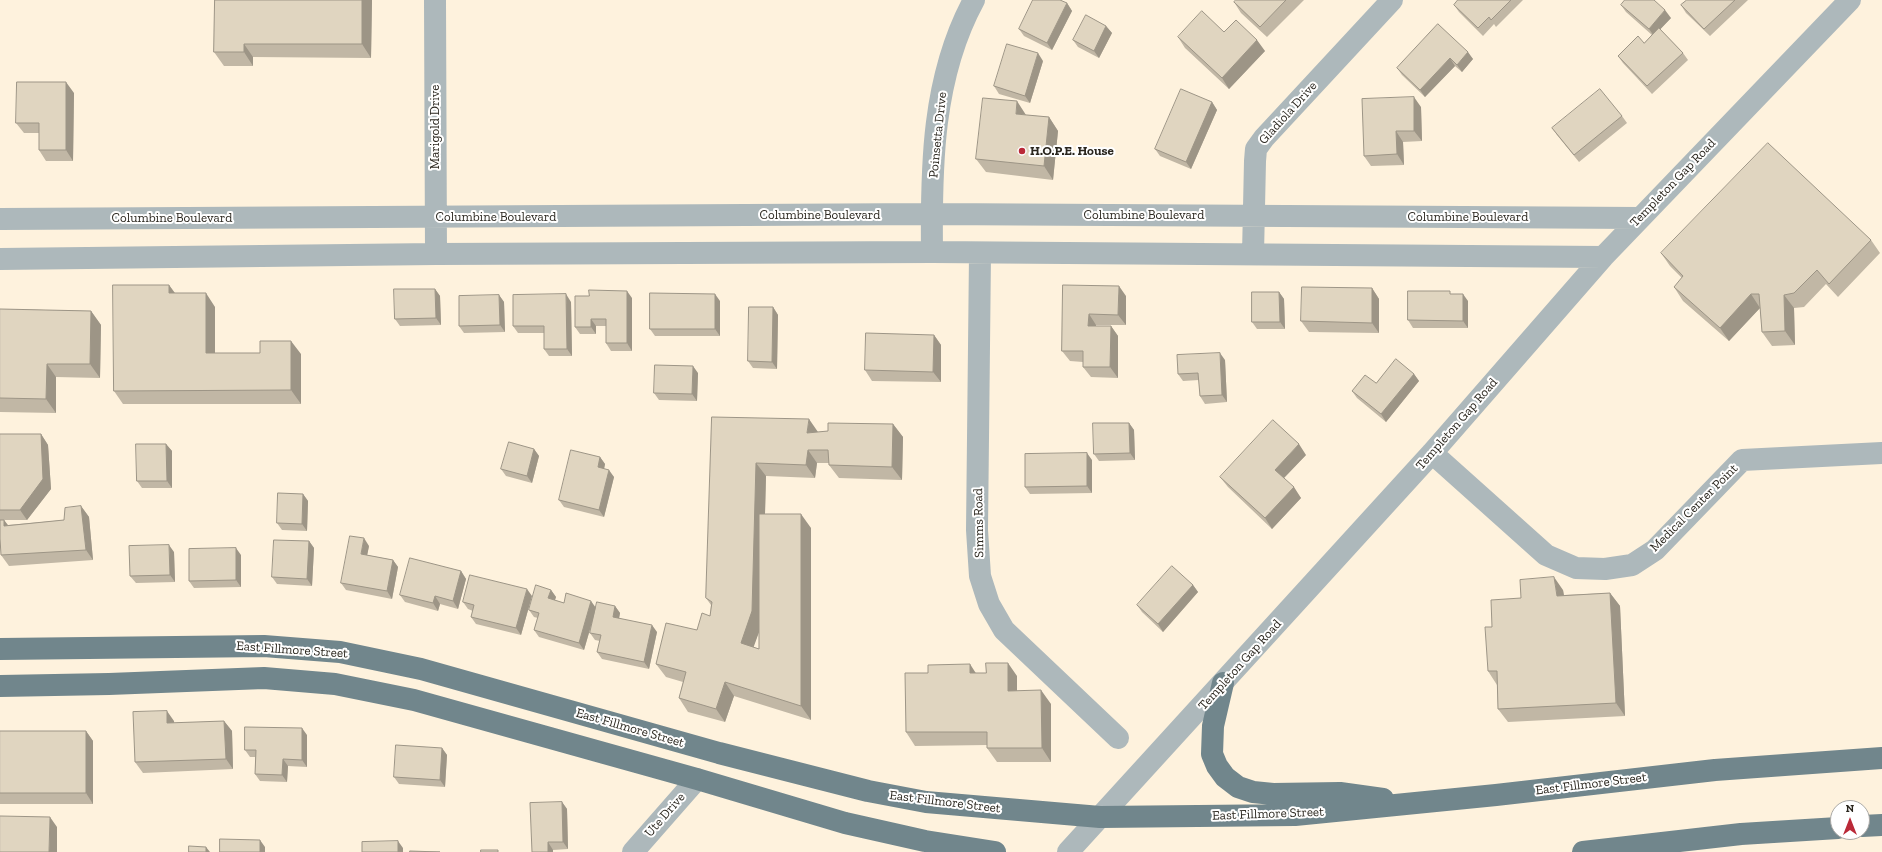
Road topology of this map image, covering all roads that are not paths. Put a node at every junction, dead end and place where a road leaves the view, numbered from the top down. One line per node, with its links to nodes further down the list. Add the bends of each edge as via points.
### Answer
1 (436, 0): 8 (street, Marigold Drive)
2 (974, 0): 5 (street, Poinsetta Drive, via 955,42 940,97 934,145)
3 (1392, 0): 6 (street, Gladiola Drive, via 1256,149)
4 (1850, 0): 9 (street, Templeton Gap Road)
5 (932, 214): 6 (street, Columbine Boulevard); 8 (street, Columbine Boulevard); 10 (street, Poinsetta Drive)
6 (1254, 215): 9 (street, Columbine Boulevard); 13 (street, Gladiola Drive)
7 (0, 218): 8 (street, Columbine Boulevard)
8 (434, 218): 11 (street, Marigold Drive)
9 (1640, 218): 14 (street, Templeton Gap Road)
10 (932, 252): 11 (street); 12 (street)
11 (436, 254): 15 (street)
12 (980, 254): 13 (street); 21 (street, Simms Road, via 977,530 980,576 989,604 1004,630)
13 (1254, 254): 14 (street)
14 (1603, 257): 16 (street, Templeton Gap Road)
15 (0, 259)
16 (1432, 453): 17 (street, Medical Center Point, via 1546,555 1576,568 1605,570 1632,565 1655,550 1742,460); 19 (street, Templeton Gap Road)
17 (1882, 453)
18 (0, 649): 25 (main road, East Fillmore Street, via 264,646 340,652 422,669 719,753 868,790 926,802)
19 (1223, 683): 24 (main road, via 1213,726 1212,754 1225,777 1238,788 1273,794 1340,793); 25 (street, Templeton Gap Road)
20 (0, 686): 23 (main road, via 264,678 335,684 414,700)
21 (1118, 738)
22 (1882, 758): 24 (main road, East Fillmore Street, via 1715,770)
23 (697, 779): 29 (street, Ute Drive); 30 (main road, via 844,823 925,841)
24 (1418, 803): 25 (main road, East Fillmore Street, via 1295,816)
25 (1100, 817): 31 (street, Templeton Gap Road)
26 (1882, 824): 27 (main road)
27 (1870, 825)
28 (1830, 828): 32 (main road, via 1741,834)
29 (633, 852)
30 (995, 852)
31 (1068, 852)
32 (1583, 852)

